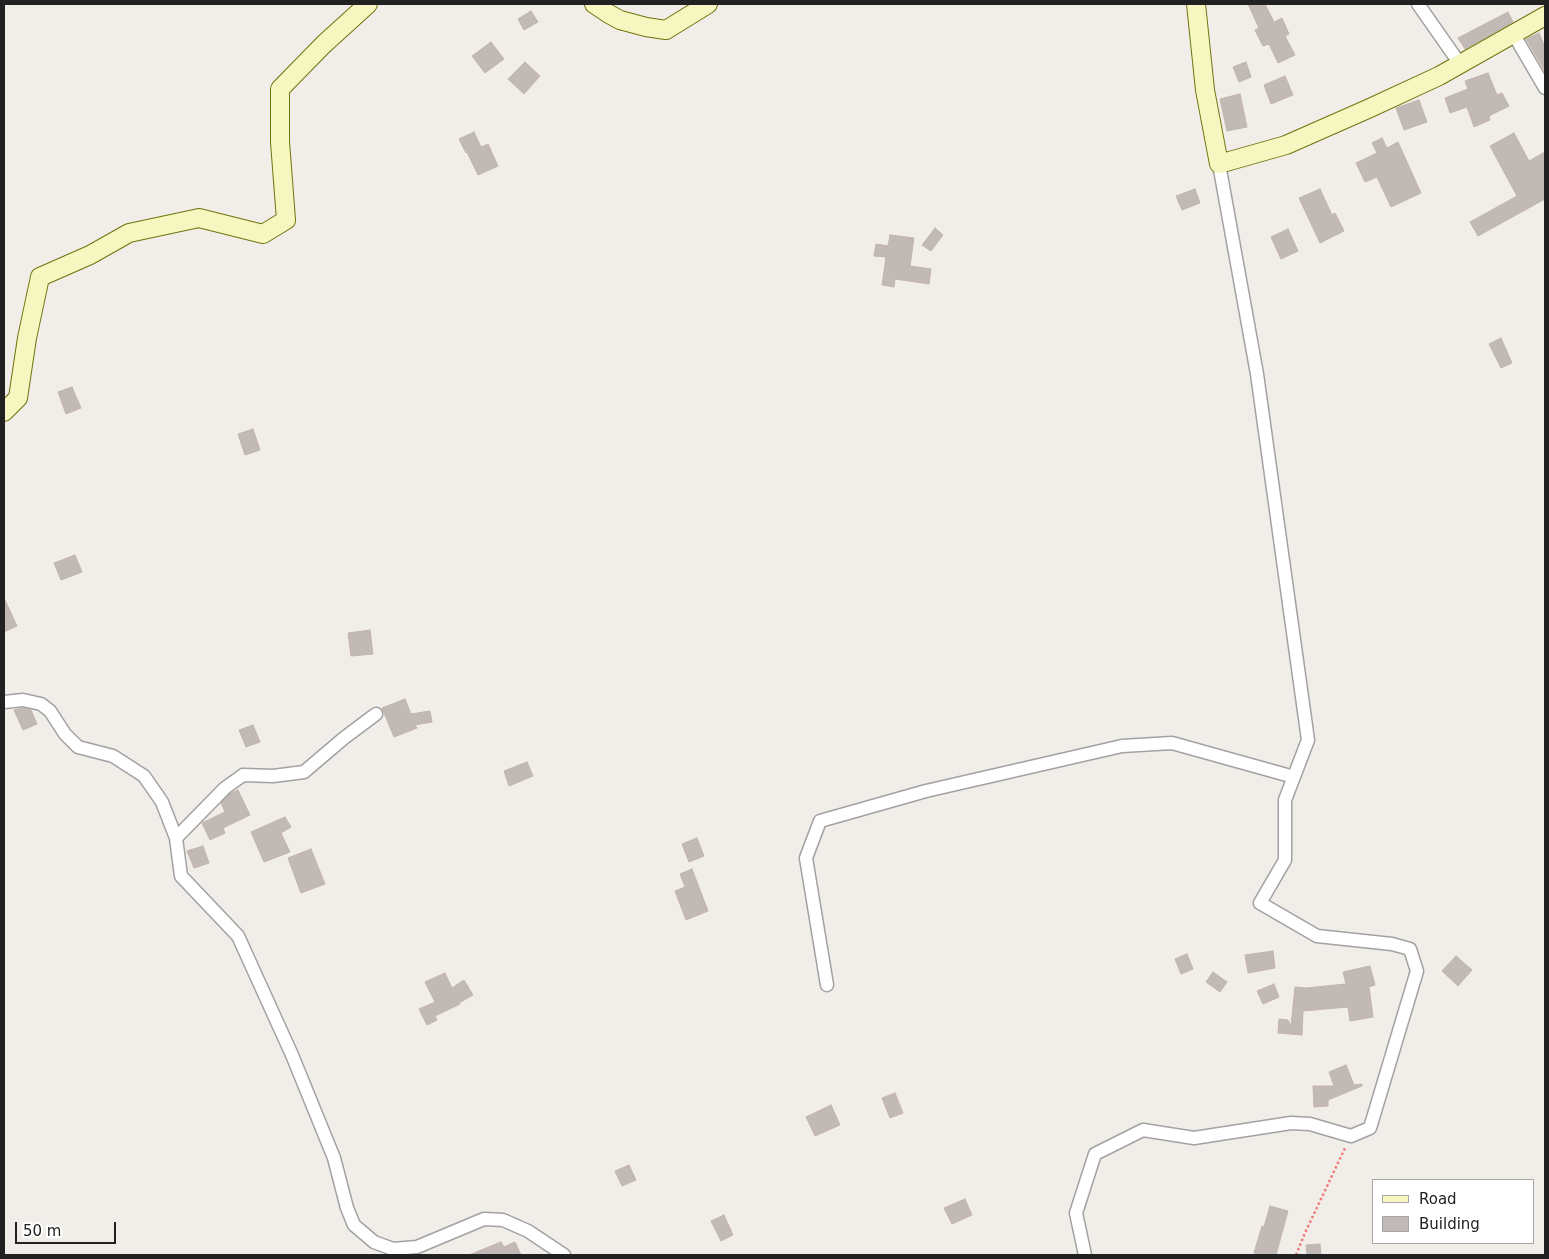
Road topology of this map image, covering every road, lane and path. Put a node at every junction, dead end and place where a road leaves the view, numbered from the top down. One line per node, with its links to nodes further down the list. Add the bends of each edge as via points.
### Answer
1 (368, 4): 12 (main road, via 280,89 286,220 262,234 199,218 129,233 40,277 18,398)
2 (594, 4): 6 (main road)
3 (708, 4): 6 (main road, via 666,30 620,20)
4 (1196, 4): 11 (main road, via 1205,90)
5 (1418, 4): 9 (street)
6 (611, 9)
7 (1545, 16): 8 (main road)
8 (1514, 35): 9 (main road); 10 (street)
9 (1460, 64): 11 (main road, via 1286,145)
10 (1545, 88)
11 (1219, 164): 15 (street, via 1257,374 1308,740)
12 (4, 412)
13 (4, 702): 16 (street, via 23,700 41,704 78,747 113,756 144,776 162,802)
14 (376, 714): 16 (street, via 304,772 243,775 225,788)
15 (1294, 777): 17 (street, via 1172,743 1122,746 926,791 820,821 806,858); 18 (street, via 1285,800 1285,860 1260,903 1317,936 1410,949 1417,972 1370,1128)
16 (176, 838): 19 (street, via 182,876 238,936 246,953 334,1158 354,1225 374,1242 393,1250 417,1247 484,1219 503,1220 528,1231)
17 (827, 985)
18 (1351, 1136): 20 (street, via 1310,1124 1291,1123 1194,1138 1143,1130 1095,1154 1076,1213); 21 (path)
19 (564, 1255)
20 (1085, 1255)
21 (1296, 1255)

